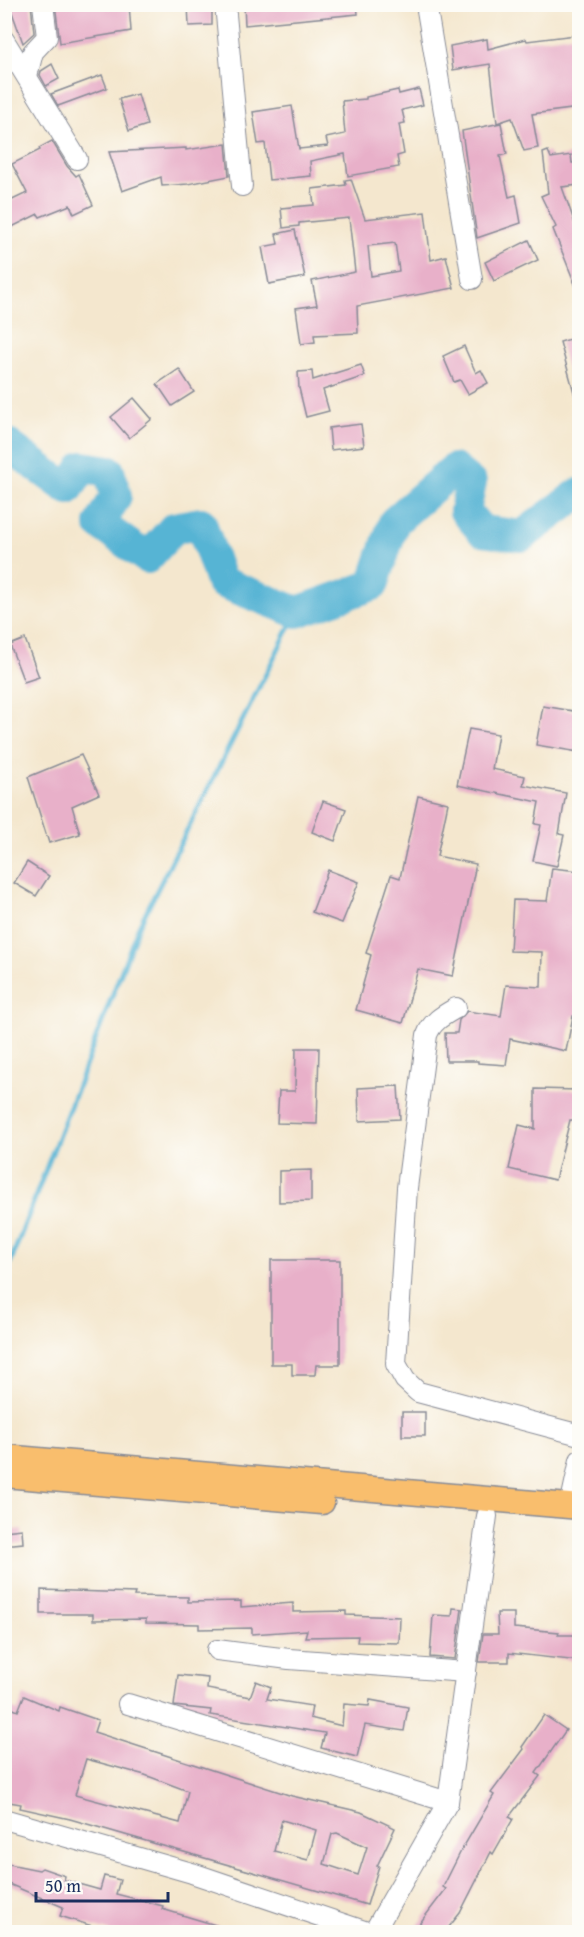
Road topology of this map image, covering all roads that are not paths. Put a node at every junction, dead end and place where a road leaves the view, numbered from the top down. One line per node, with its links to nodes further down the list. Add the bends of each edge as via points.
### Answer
1 (43, 4): 5 (street, via 47,37 33,52)
2 (225, 4): 7 (street)
3 (426, 4): 8 (street)
4 (4, 40): 5 (street)
5 (27, 76): 6 (street)
6 (77, 159)
7 (242, 186)
8 (472, 279)
9 (456, 1008): 10 (street, via 430,1027 427,1035 407,1188 396,1364 418,1392)
10 (579, 1435)
11 (4, 1457): 14 (main road)
12 (579, 1460): 14 (street)
13 (4, 1475): 15 (main road)
14 (576, 1512): 15 (main road)
15 (487, 1516): 17 (street)
16 (217, 1650): 17 (street)
17 (466, 1672): 19 (street)
18 (128, 1704): 19 (street)
19 (448, 1802): 22 (street)
20 (4, 1819): 21 (street, via 192,1873)
21 (367, 1932)
22 (374, 1932)

